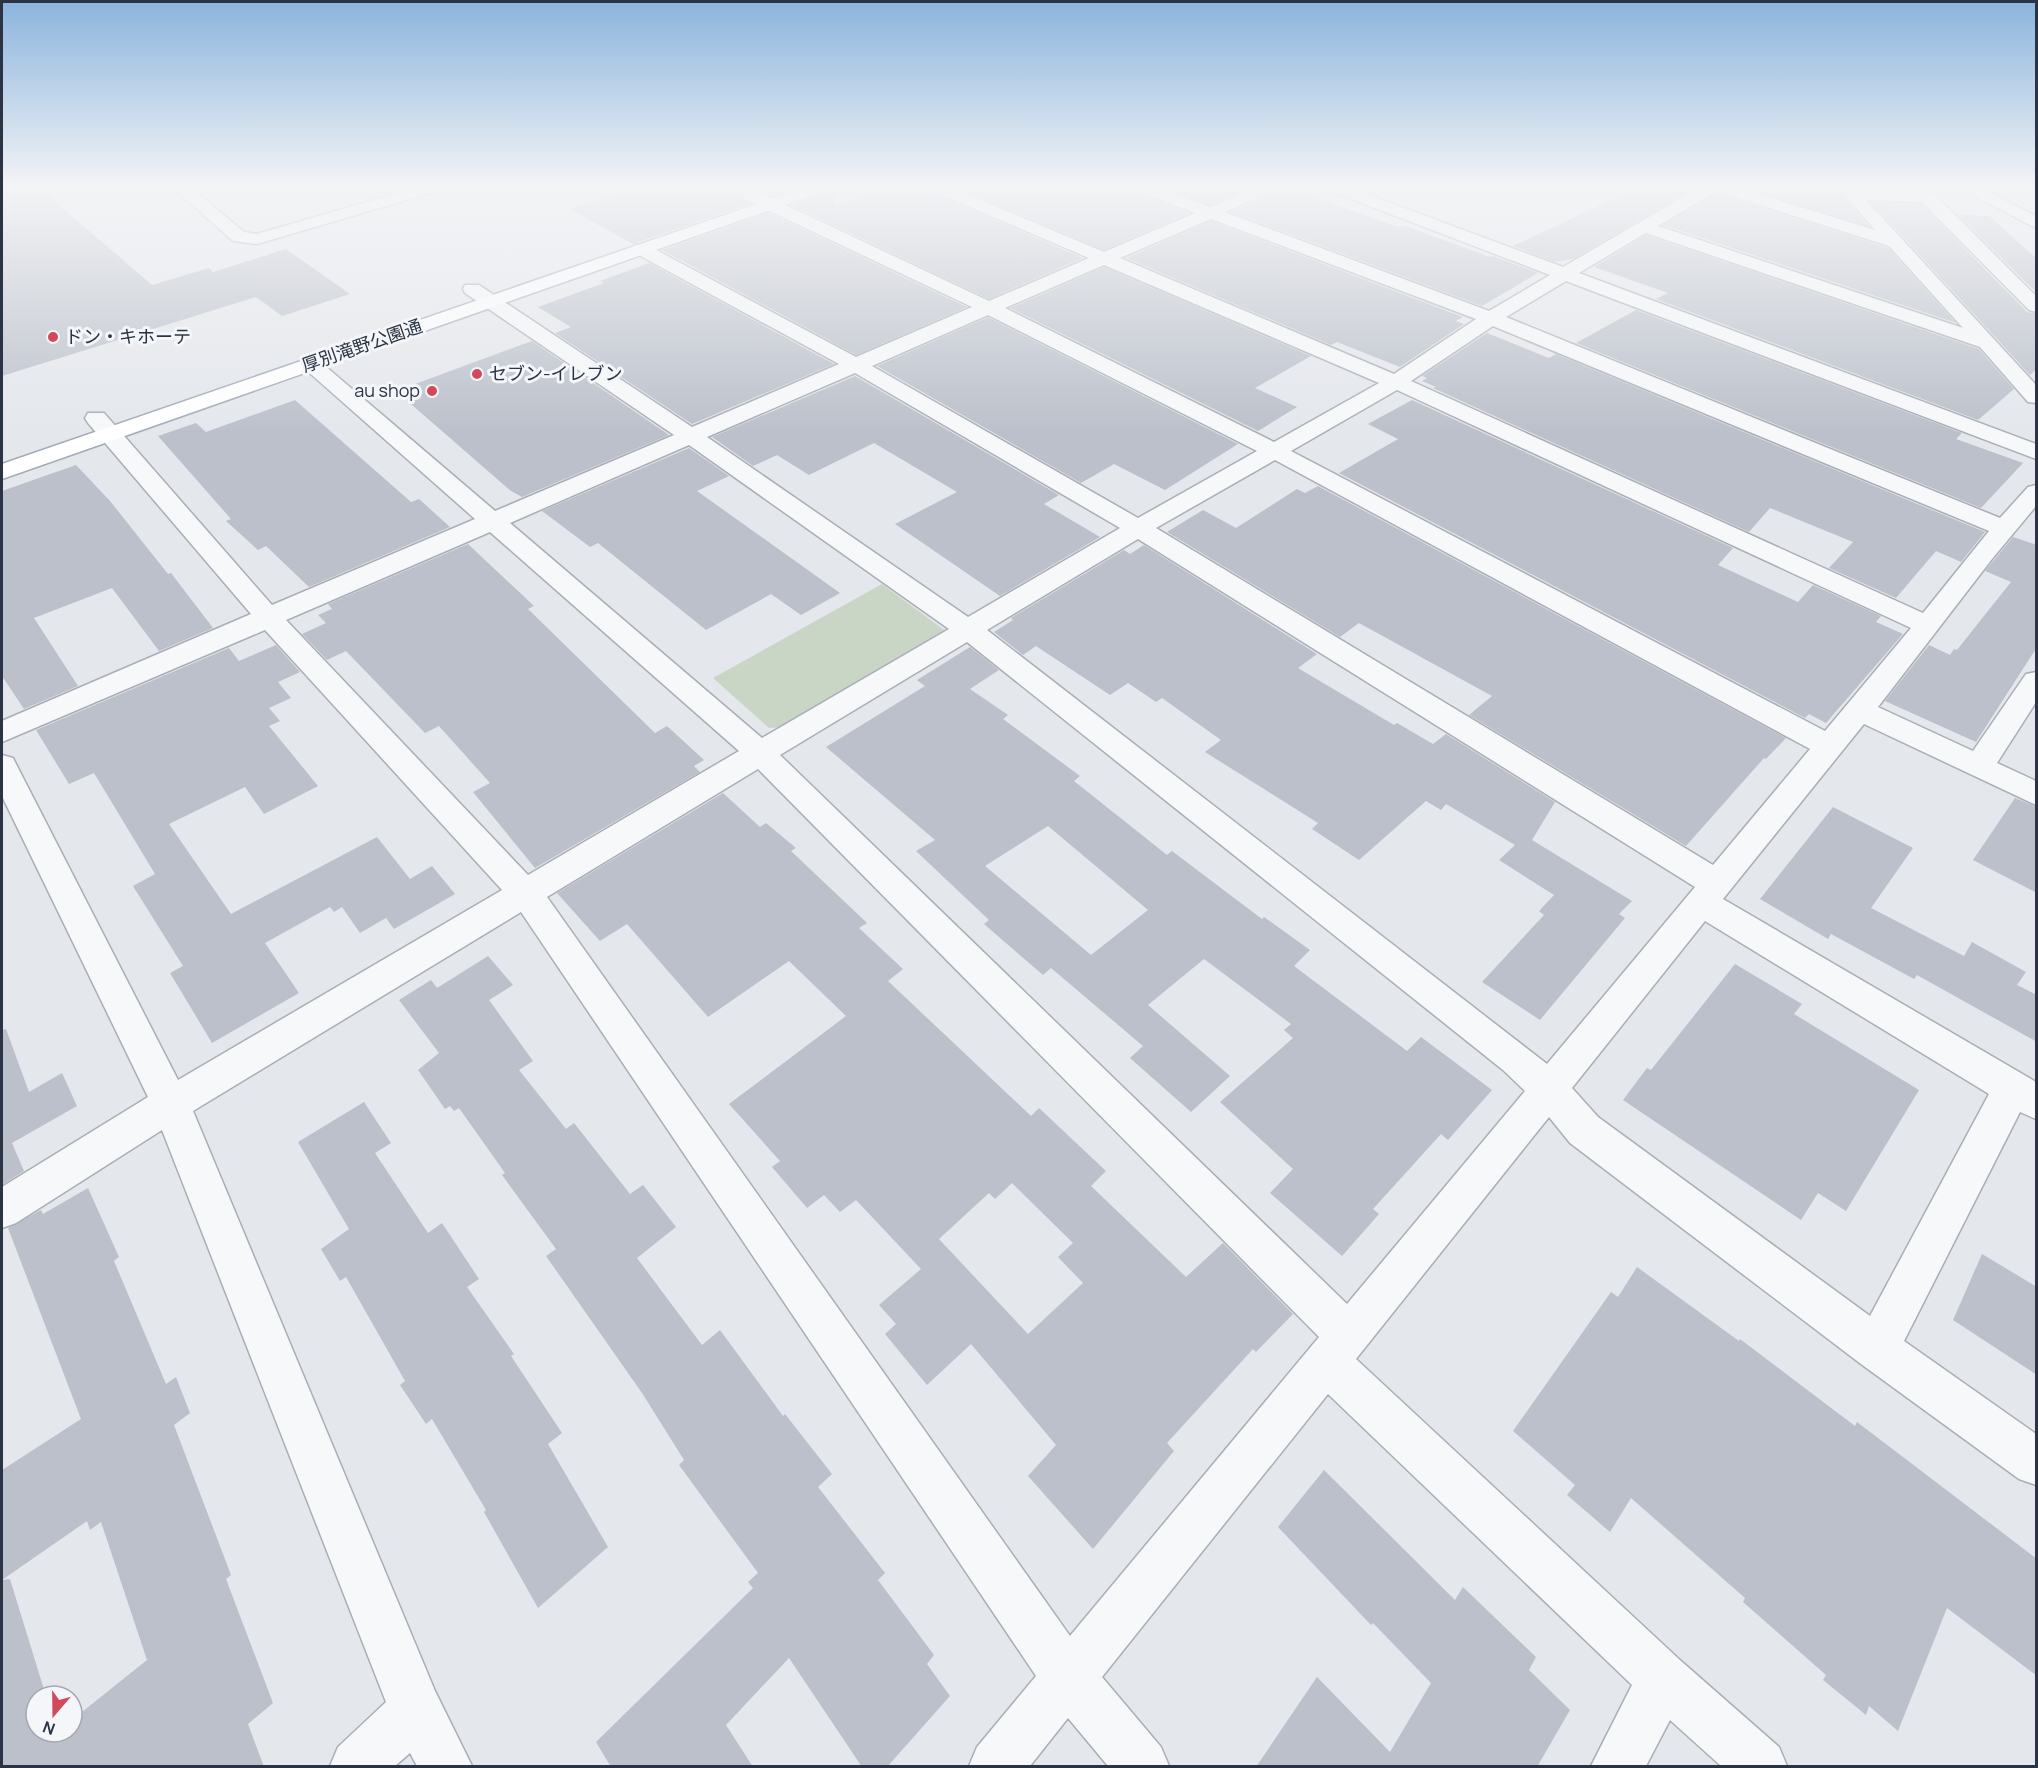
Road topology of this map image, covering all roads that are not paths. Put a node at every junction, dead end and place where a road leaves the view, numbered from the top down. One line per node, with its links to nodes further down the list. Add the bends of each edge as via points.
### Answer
1 (558, 269): 14 (main road, 厚別滝野公園通)
2 (574, 269): 14 (main road, 厚別滝野公園通)
3 (677, 269): 20 (street)
4 (911, 269): 16 (street)
5 (1078, 269): 16 (street)
6 (1131, 269): 21 (street)
7 (1359, 269): 17 (street)
8 (1549, 269): 13 (street)
9 (1573, 269): 13 (street)
10 (1767, 269): 18 (street)
11 (1920, 269): 18 (street)
12 (1999, 269): 15 (street)
13 (1564, 274): 17 (street); 26 (street)
14 (480, 296): 19 (main road, 厚別滝野公園通); 24 (street)
15 (2037, 306)
16 (989, 308): 20 (street); 25 (street)
17 (1491, 318): 21 (street); 31 (street)
18 (1987, 343): 22 (street)
19 (307, 355): 23 (main road, 厚別滝野公園通); 29 (street)
20 (855, 365): 24 (street); 30 (street)
21 (1396, 381): 25 (street); 33 (street)
22 (2037, 397)
23 (99, 422): 27 (main road, 厚別滝野公園通); 32 (street)
24 (689, 435): 29 (street); 34 (street)
25 (1275, 451): 30 (street); 38 (street)
26 (2037, 452)
27 (2, 472)
28 (2037, 492): 31 (street)
29 (494, 520): 32 (street); 39 (street)
30 (1138, 528): 34 (street); 43 (street)
31 (2003, 528): 33 (street)
32 (269, 618): 37 (street); 44 (street)
33 (1926, 625): 36 (street)
34 (969, 630): 39 (street); 45 (street)
35 (2037, 681): 41 (street)
36 (1861, 711): 38 (street); 41 (street)
37 (2, 732)
38 (1829, 746): 43 (street)
39 (761, 754): 44 (street); 49 (street)
40 (2, 766): 47 (street)
41 (1978, 767): 42 (street)
42 (2037, 794)
43 (1709, 894): 45 (street); 46 (street)
44 (527, 895): 47 (street); 52 (street)
45 (1550, 1089): 49 (street); 50 (street, via 1584,1130)
46 (2024, 1096): 50 (street)
47 (171, 1104): 48 (street); 54 (street)
48 (2, 1209)
49 (1336, 1348): 52 (street); 53 (street)
50 (1876, 1348): 51 (street)
51 (2037, 1462)
52 (1068, 1677): 57 (street); 58 (street)
53 (1663, 1679): 59 (street); 60 (street)
54 (416, 1710): 55 (street); 56 (street)
55 (357, 1767)
56 (445, 1767)
57 (996, 1767)
58 (1142, 1767)
59 (1618, 1767)
60 (1760, 1767)

